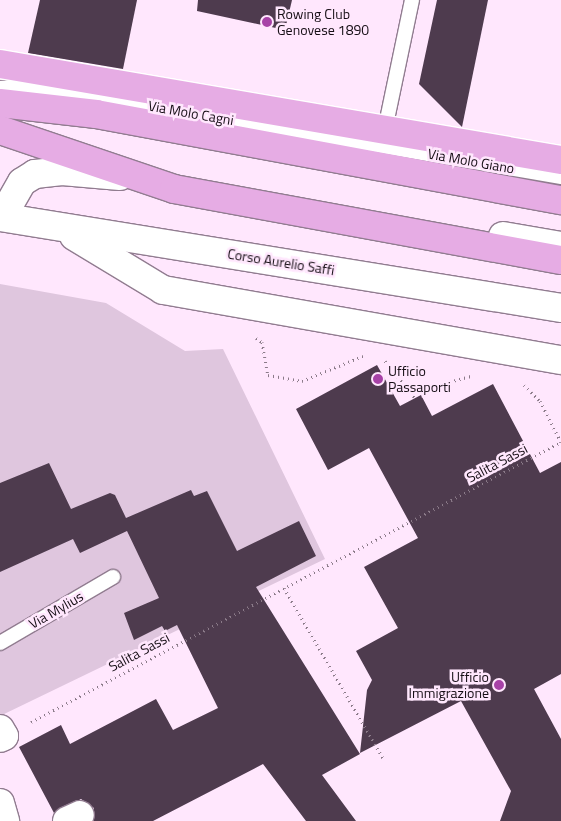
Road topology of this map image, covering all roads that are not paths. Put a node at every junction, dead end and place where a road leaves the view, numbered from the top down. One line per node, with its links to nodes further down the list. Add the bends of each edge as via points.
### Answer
1 (412, 0): 6 (lane)
2 (0, 64): 7 (highway, bridge)
3 (0, 88): 6 (lane, Via Molo Cagni, via 31,86)
4 (0, 103): 9 (highway, via 96,114)
5 (0, 130): 13 (highway, via 174,189)
6 (381, 145): 8 (lane, Via Molo Giano)
7 (561, 160)
8 (561, 177)
9 (561, 200)
10 (1, 217): 11 (main road, Corso Aurelio Saffi); 12 (main road, via 22,182 35,174 62,171 201,182)
11 (58, 226): 14 (main road, Corso Aurelio Saffi); 15 (main road, via 163,290)
12 (561, 246)
13 (561, 260)
14 (561, 308)
15 (561, 360)
16 (113, 577): 17 (lane, Via Mylius)
17 (0, 643)
18 (0, 804): 19 (main road)
19 (5, 821)

